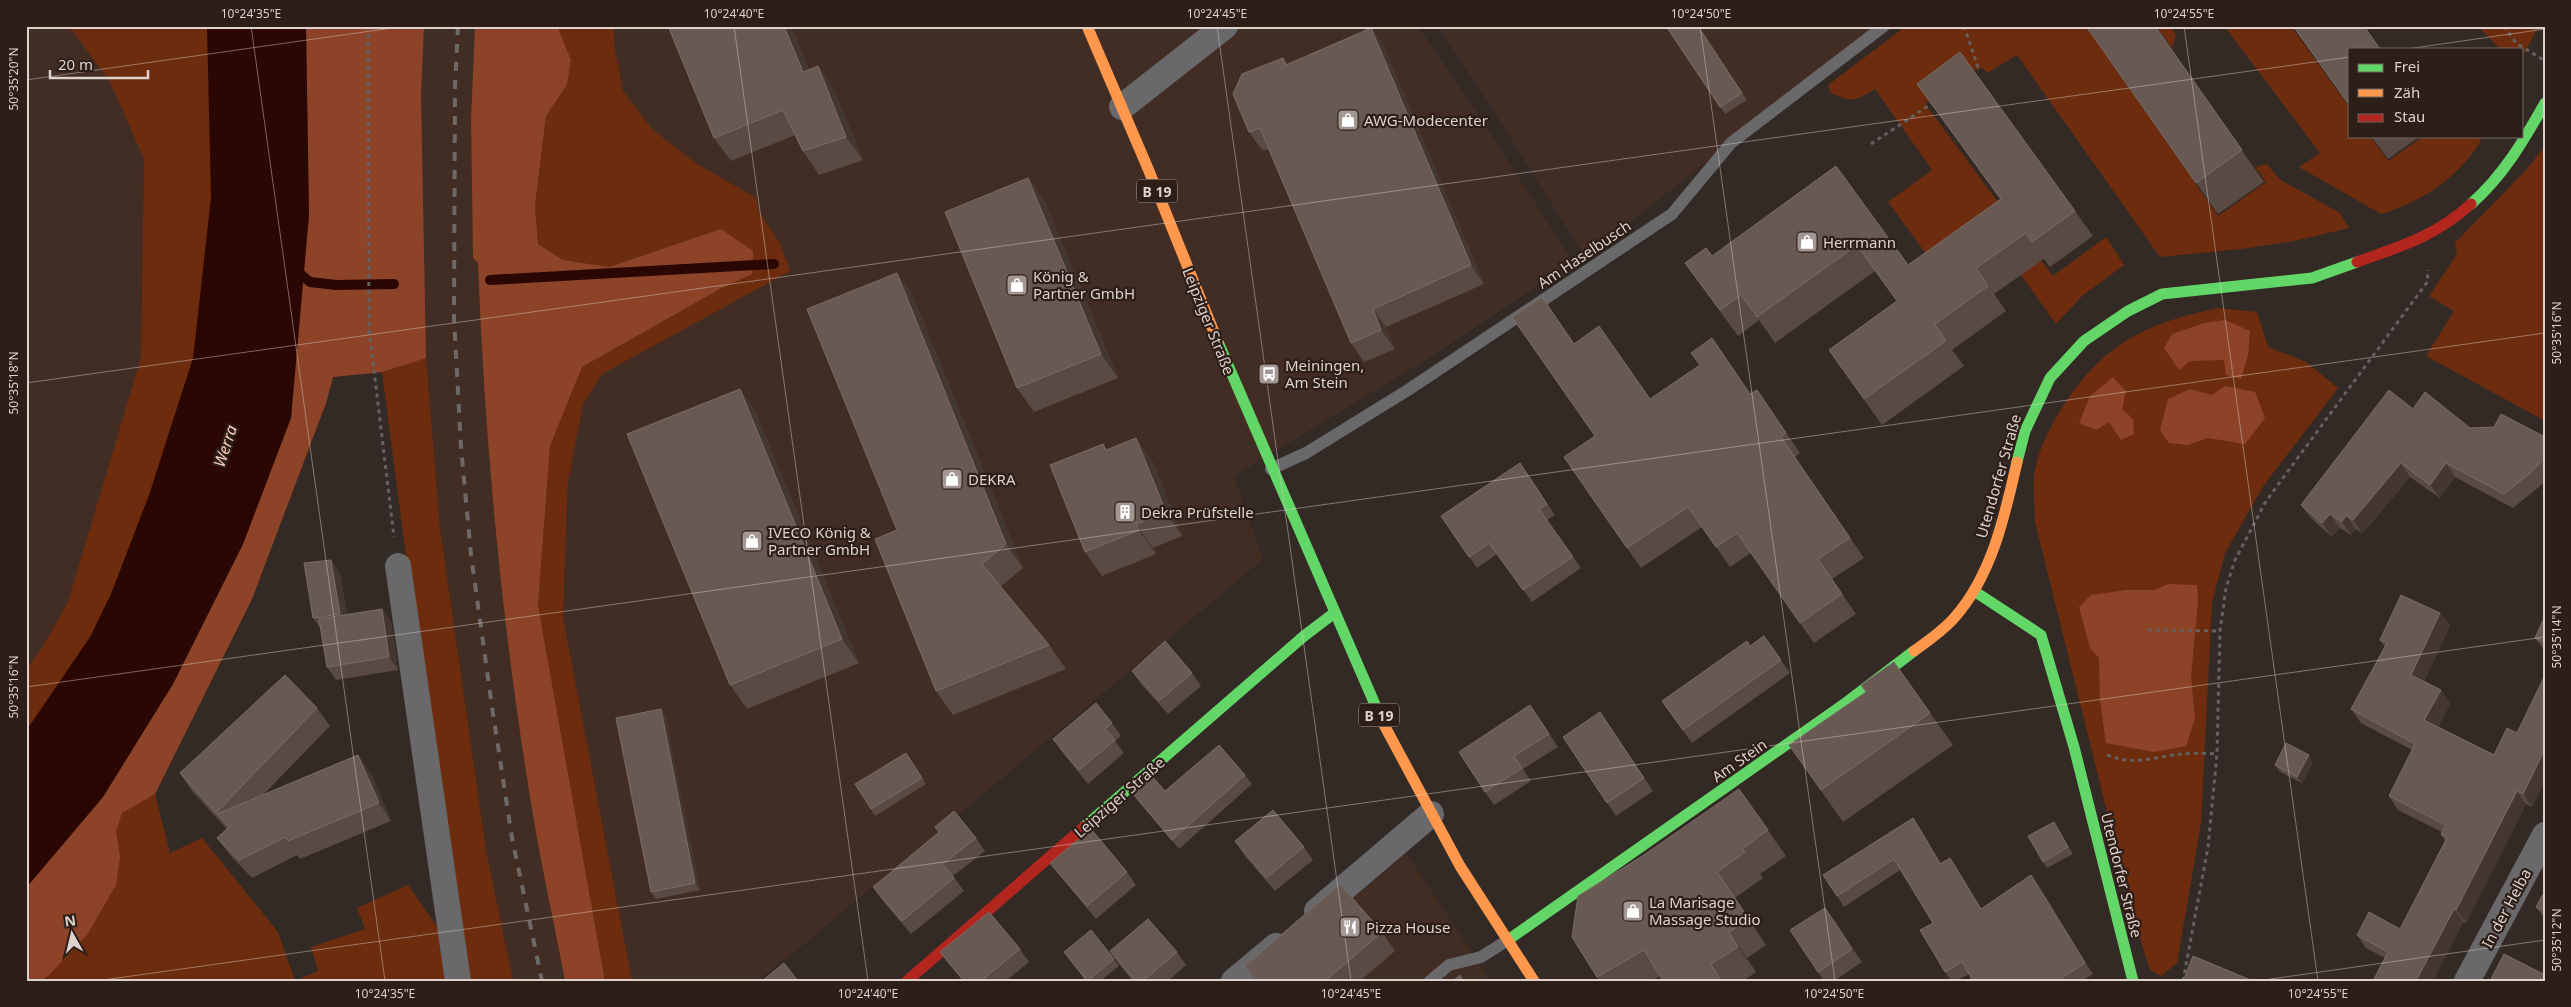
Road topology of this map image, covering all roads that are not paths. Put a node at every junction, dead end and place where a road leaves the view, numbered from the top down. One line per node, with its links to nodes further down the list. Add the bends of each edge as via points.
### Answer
1 (1086, 26): 5 (street, Leipziger Straße / B 19)
2 (1225, 26): 5 (street)
3 (1884, 26): 6 (lane, Am Haselbusch, via 1731,143 1672,214 1408,390 1306,453)
4 (2545, 103): 8 (street, Utendorfer Straße, via 2518,152 2488,189 2453,220 2424,238 2312,278 2162,294 2128,310 2084,341 2050,378 2024,430 2007,506 1993,550)
5 (1122, 107): 6 (street, Leipziger Straße / B 19)
6 (1271, 469): 9 (street, Leipziger Straße / B 19)
7 (398, 566): 13 (street)
8 (1974, 591): 12 (street, Am Stein, via 1955,617 1933,637 1847,702); 18 (street, Utendorfer Straße, via 2041,635 2074,747)
9 (1333, 614): 10 (street, Leipziger Straße / B 19, via 1373,704); 14 (street, Leipziger Straße)
10 (1431, 814): 12 (street, Leipziger Straße / B 19); 15 (street)
11 (2545, 835): 19 (street, In der Helba)
12 (1508, 940): 16 (lane, via 1481,957 1448,965); 17 (street, Leipziger Straße / B 19)
13 (458, 981)
14 (907, 981)
15 (1234, 981)
16 (1430, 981)
17 (1534, 981)
18 (2133, 981)
19 (2467, 981)

